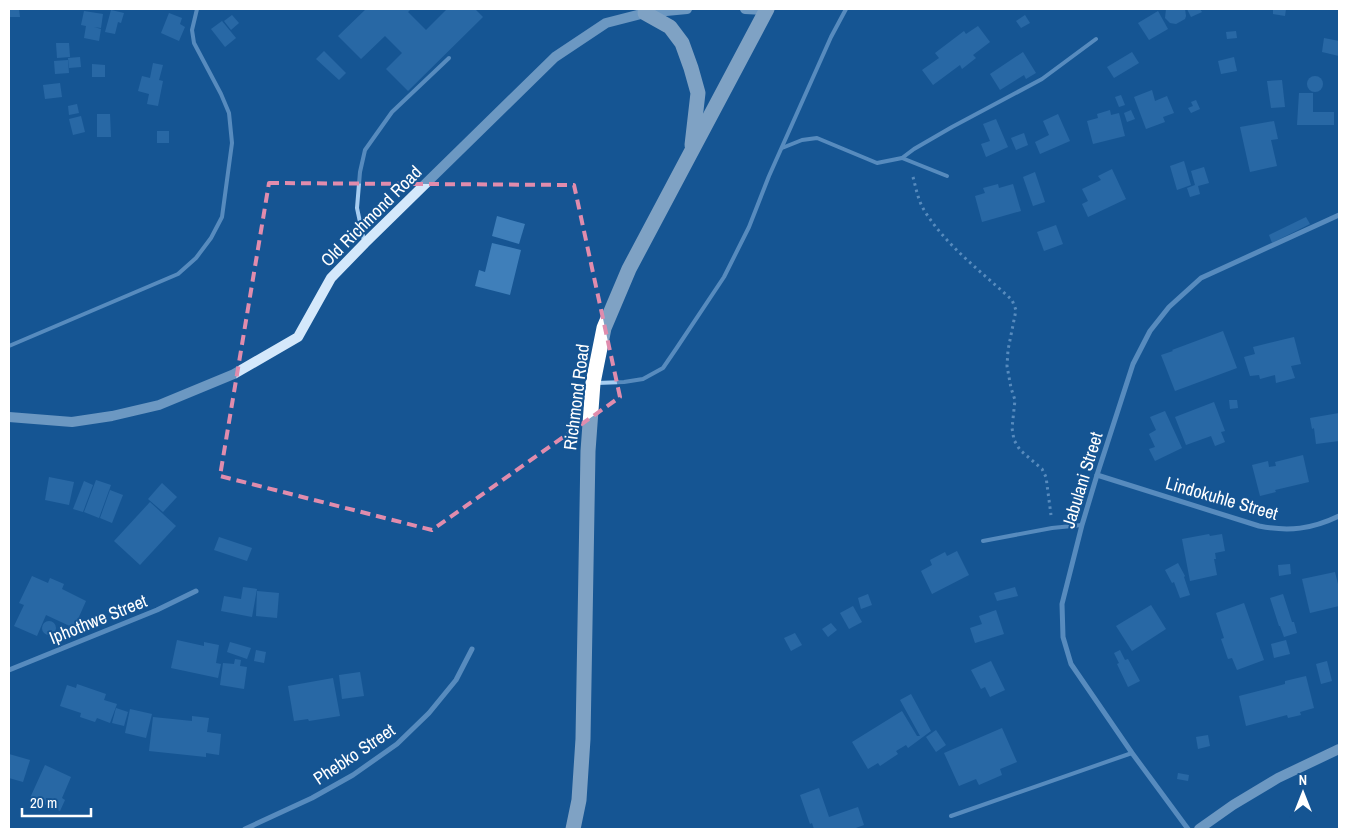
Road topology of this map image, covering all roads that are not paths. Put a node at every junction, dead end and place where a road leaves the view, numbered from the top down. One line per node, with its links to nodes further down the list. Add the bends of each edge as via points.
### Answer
1 (197, 9): 15 (lane, via 192,30 194,43 229,113 232,143 222,217 211,238 178,274)
2 (687, 9): 6 (street, Old Richmond Road)
3 (745, 9): 4 (street)
4 (767, 9): 10 (highway, Richmond Road)
5 (846, 9): 9 (lane)
6 (645, 13): 10 (highway, via 670,28 682,43 691,68 698,93); 14 (street, Old Richmond Road, via 606,23 555,57)
7 (1096, 39): 11 (lane, via 1042,79)
8 (449, 58): 14 (lane, via 392,112 365,150 357,208)
9 (782, 148): 11 (lane, via 817,138 877,163); 16 (lane, via 724,277 663,368 643,379)
10 (691, 154): 16 (highway, Richmond Road, via 630,269 604,328)
11 (902, 158): 12 (lane)
12 (947, 176)
13 (1339, 215): 18 (street, Jabulani Street, via 1201,278 1169,306 1150,331 1133,364)
14 (364, 243): 17 (street, Old Richmond Road, via 331,278 298,337 234,374 159,405 112,416 72,422)
15 (9, 346)
16 (592, 383): 29 (highway, Richmond Road, via 583,739)
17 (9, 418)
18 (1098, 475): 19 (street, Lindokuhle Street, via 1275,529 1311,527); 20 (street, Jabulani Street)
19 (1339, 516)
20 (1082, 525): 21 (lane); 26 (street, Jabulani Street, via 1062,604 1064,637 1071,664)
21 (983, 541)
22 (196, 591): 24 (street, Iphothwe Street)
23 (472, 649): 28 (street, Phebko Street, via 456,680 429,713 397,744 353,775 312,798)
24 (9, 670)
25 (1339, 749): 31 (street, via 1278,778)
26 (1132, 752): 27 (lane); 30 (street, Jabulani Street)
27 (951, 816)
28 (245, 829)
29 (574, 829)
30 (1188, 829)
31 (1199, 829)

